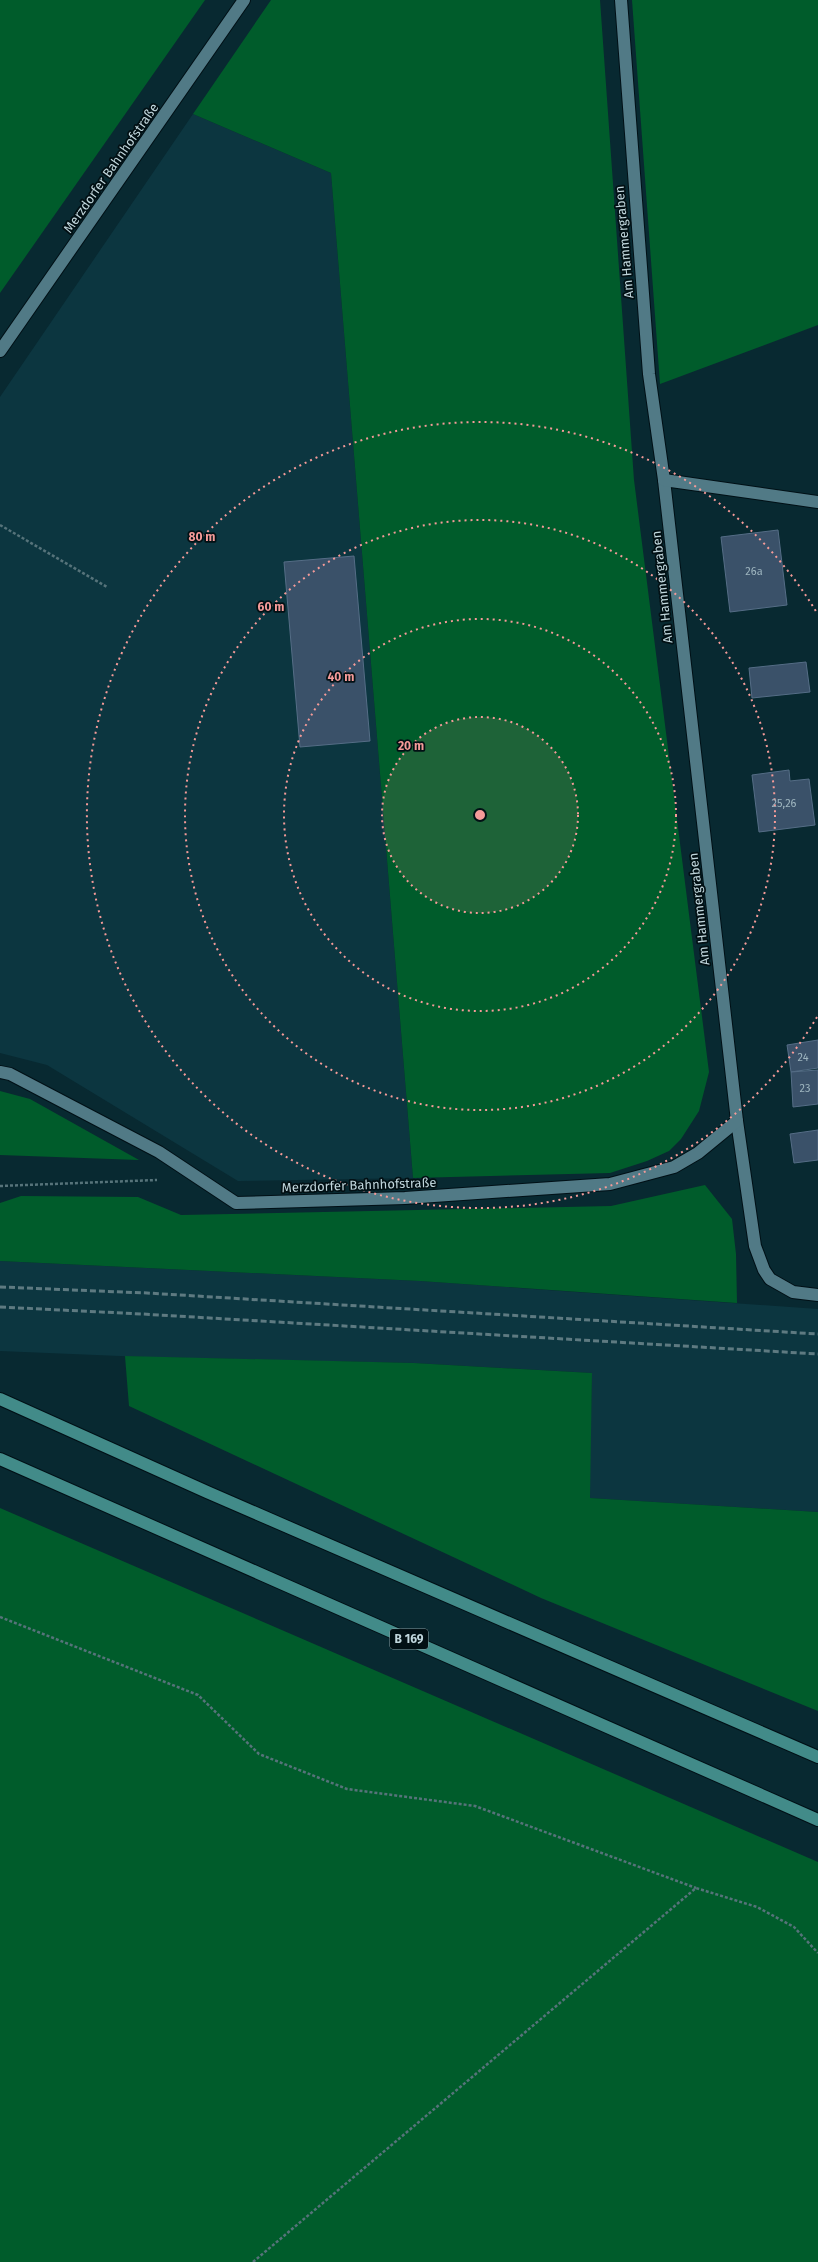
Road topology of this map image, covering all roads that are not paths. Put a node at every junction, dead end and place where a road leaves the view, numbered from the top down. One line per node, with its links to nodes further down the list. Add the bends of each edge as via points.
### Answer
1 (244, 0): 3 (street, Merzdorfer Bahnhofstraße)
2 (621, 0): 4 (street, Am Hammergraben, via 649,366)
3 (0, 352)
4 (664, 480): 5 (street); 7 (street, Am Hammergraben)
5 (818, 502)
6 (0, 1072): 7 (street, Merzdorfer Bahnhofstraße, via 10,1074 160,1152 236,1203 405,1198 610,1184 674,1167 698,1153)
7 (737, 1121): 8 (street, Am Hammergraben, via 755,1246 764,1270 770,1279 793,1292)
8 (818, 1294)
9 (0, 1399): 11 (main road, via 207,1492)
10 (0, 1459): 12 (main road, B 169)
11 (818, 1757)
12 (818, 1820)

